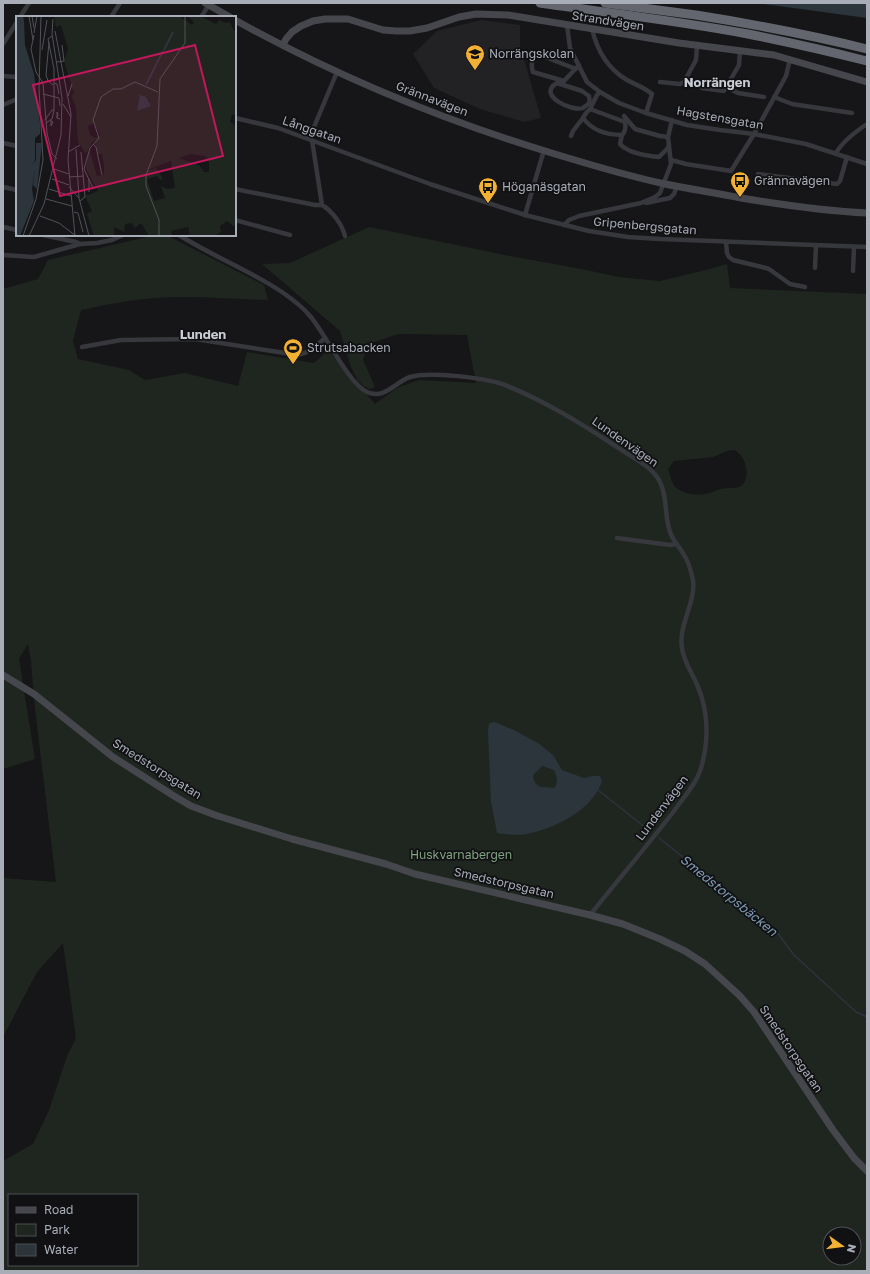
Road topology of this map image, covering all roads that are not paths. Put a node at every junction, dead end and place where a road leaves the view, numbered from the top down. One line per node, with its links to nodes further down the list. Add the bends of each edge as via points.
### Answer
1 (29, 3): 6 (street)
2 (120, 3): 7 (street)
3 (540, 3): 20 (highway, via 697,25)
4 (604, 3): 17 (highway, via 750,24)
5 (207, 4): 8 (street); 9 (street)
6 (21, 16)
7 (112, 16)
8 (201, 16)
9 (228, 16)
10 (236, 21): 15 (street, Grännavägen)
11 (16, 24): 14 (street)
12 (567, 25): 13 (street, Strandvägen); 15 (street, Strandvägen, via 508,15 476,14 427,28 396,31 383,30 348,19 325,18 301,26 292,32); 21 (street, Hagstensgatan, via 570,48)
13 (592, 29): 16 (street, Strandvägen); 37 (street, via 601,54 612,69 652,94)
14 (3, 44)
15 (283, 45): 22 (street, Grännavägen)
16 (698, 46): 18 (street, Strandvägen); 25 (street, via 696,60 684,82)
17 (867, 49)
18 (740, 51): 19 (street, Strandvägen); 27 (street, via 739,65)
19 (790, 59): 26 (street, Strandvägen); 31 (street, via 786,76)
20 (867, 61)
21 (577, 67): 21 (street, via 564,81 533,72 531,67 534,56 540,55); 29 (street, Hagstensgatan, via 587,82)
22 (337, 72): 47 (street); 51 (street, Grännavägen, via 447,117)
23 (3, 76): 24 (street)
24 (16, 77)
25 (660, 82)
26 (867, 82)
27 (726, 87): 28 (street, via 724,91); 30 (street)
28 (702, 88)
29 (600, 92): 34 (street, Hagstensgatan); 35 (street)
30 (764, 97)
31 (774, 97): 36 (street, via 792,104); 43 (street)
32 (16, 99): 33 (street)
33 (3, 105)
34 (624, 105): 37 (street, Hagstensgatan); 40 (street)
35 (591, 106): 35 (street, via 568,106 555,100 550,93 557,83 582,91 588,96); 39 (street); 40 (street)
36 (852, 113)
37 (646, 114): 41 (street, Hagstensgatan)
38 (236, 118): 47 (street, Långgatan)
39 (583, 118): 44 (street); 45 (street, via 586,123 600,131)
40 (625, 119): 45 (street, via 625,132); 46 (street, via 635,129)
41 (672, 120): 43 (street, Hagstensgatan, via 687,125); 46 (street)
42 (867, 124): 52 (street, via 857,130)
43 (754, 134): 52 (street, Hagstensgatan); 54 (street, via 731,171)
44 (571, 136)
45 (622, 136): 49 (street, via 620,144 623,148 640,154 659,157)
46 (668, 137): 49 (street)
47 (310, 139): 56 (street, Långgatan); 64 (street)
48 (3, 143): 50 (street)
49 (669, 144): 54 (street)
50 (16, 146)
51 (544, 150): 58 (street, Grännavägen); 66 (street)
52 (836, 153): 53 (street, Hagstensgatan)
53 (847, 157): 55 (street, Hagstensgatan); 57 (street, via 837,184)
54 (671, 160): 58 (street)
55 (867, 164)
56 (380, 165): 66 (street, Gripenbergsgatan)
57 (758, 174)
58 (664, 184): 59 (street, Grännavägen); 63 (street, via 660,193)
59 (677, 186): 63 (street, via 670,198); 65 (street, Grännavägen, via 792,206)
60 (3, 187): 62 (street)
61 (236, 189): 64 (street)
62 (16, 190)
63 (641, 203): 68 (street, via 579,216)
64 (322, 205): 75 (street, via 328,209)
65 (867, 213)
66 (525, 215): 68 (street, Gripenbergsgatan)
67 (236, 220): 71 (street)
68 (564, 225): 76 (street, Gripenbergsgatan, via 628,237)
69 (3, 227): 70 (street)
70 (16, 230)
71 (290, 234)
72 (48, 236): 77 (street)
73 (121, 236): 77 (street, via 112,240)
74 (181, 236): 85 (street, Lundenvägen, via 263,279 286,294 303,307)
75 (345, 236)
76 (726, 242): 78 (street, Gripenbergsgatan); 84 (street, via 727,253 733,260 769,269 790,284)
77 (80, 244): 81 (street, via 34,257)
78 (816, 245): 79 (street, Gripenbergsgatan); 82 (street)
79 (854, 247): 80 (street, Gripenbergsgatan); 83 (street)
80 (867, 247)
81 (3, 255)
82 (815, 268)
83 (853, 271)
84 (805, 287)
85 (326, 338): 86 (street, via 304,354 298,355 195,339 122,340); 88 (street, Lundenvägen, via 358,386 372,394 385,393 400,382 421,375 487,380 509,387 568,417 653,472 663,491 668,526)
86 (82, 347)
87 (616, 538): 88 (street)
88 (676, 544): 90 (street, Lundenvägen, via 688,563 693,582 681,647 706,710 706,735 700,772 694,785 655,836)
89 (3, 675): 90 (street, Smedstorpsgatan, via 34,694 113,757 191,806 292,839 415,874)
90 (590, 915): 91 (street, Smedstorpsgatan, via 623,924 666,942 685,951 721,977 754,1012 833,1130)
91 (867, 1171)

